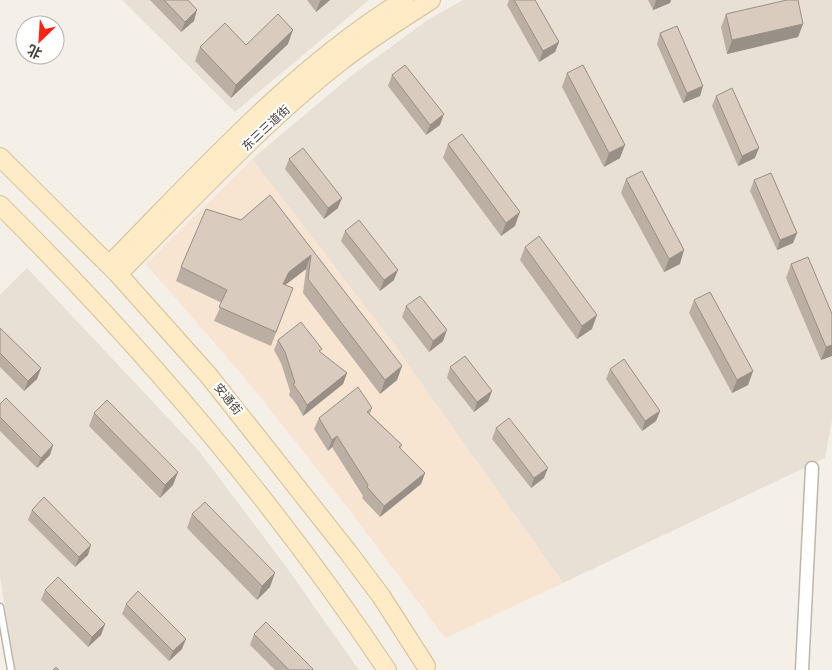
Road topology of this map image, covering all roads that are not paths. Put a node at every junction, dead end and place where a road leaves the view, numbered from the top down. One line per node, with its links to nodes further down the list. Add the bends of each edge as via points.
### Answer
1 (404, 0): 5 (main road, 东三三道街, via 323,57 282,92)
2 (431, 0): 5 (main road, 东三三道街, via 371,39 295,100)
3 (0, 157): 5 (main road, 安通街)
4 (0, 205): 10 (main road, via 114,323 220,445 317,570)
5 (113, 269): 8 (main road, 安通街, via 252,428 381,596)
6 (812, 468): 11 (street)
7 (0, 607): 9 (lane)
8 (423, 668)
9 (10, 670)
10 (387, 670)
11 (802, 670)

